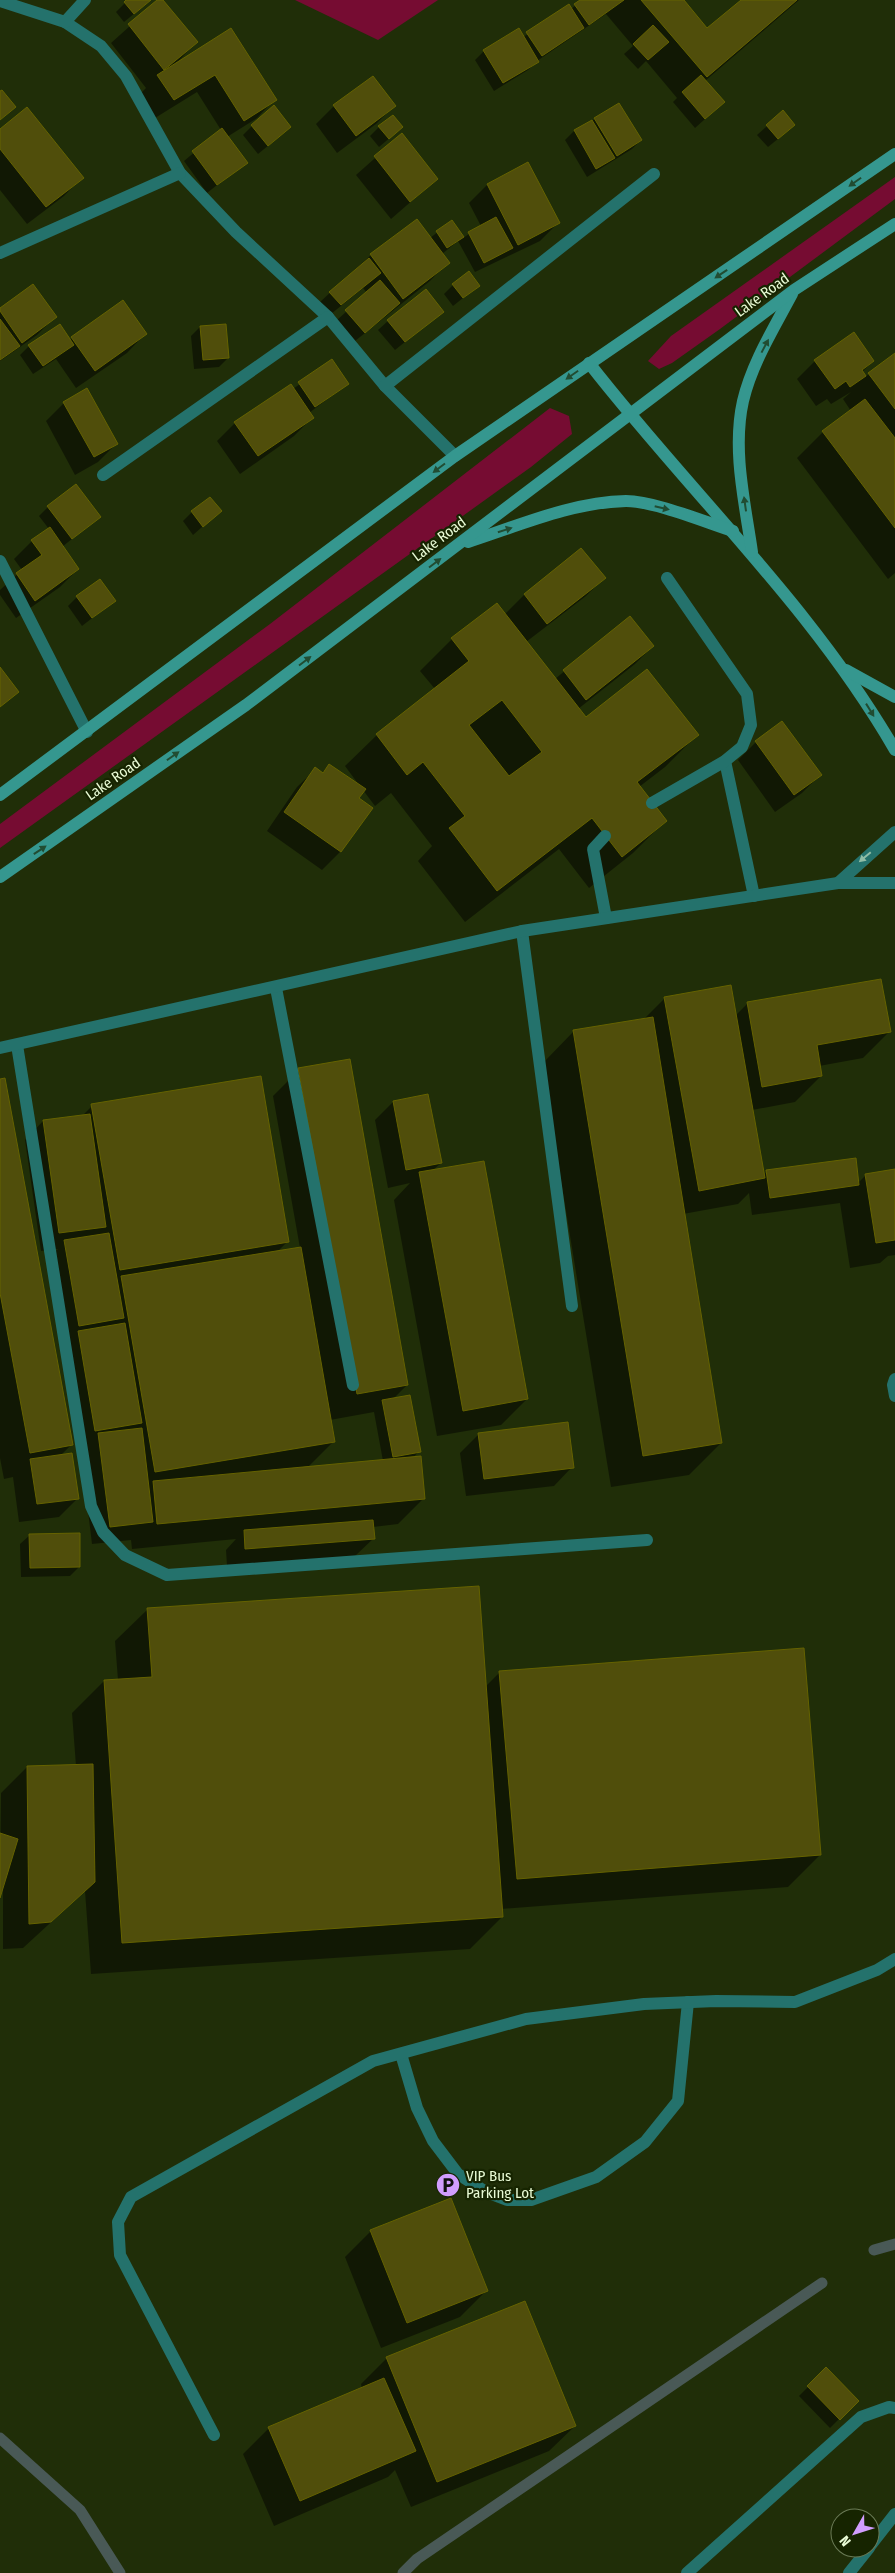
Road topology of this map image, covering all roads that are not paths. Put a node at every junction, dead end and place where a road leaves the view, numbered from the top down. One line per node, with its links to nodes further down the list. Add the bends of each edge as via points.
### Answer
1 (86, 0): 3 (street)
2 (0, 1): 3 (street)
3 (65, 22): 5 (street, via 101,46 126,76)
4 (895, 154): 11 (main road, one-way to 11)
5 (180, 173): 8 (street); 10 (street, via 236,232)
6 (654, 174): 12 (street)
7 (895, 224): 9 (main road, Lake Road)
8 (0, 253)
9 (794, 290): 13 (main road, Lake Road); 18 (main road, one-way to 9, via 740,460 739,434 744,400 760,354)
10 (328, 317): 12 (street); 15 (street)
11 (589, 363): 13 (main road); 14 (main road, one-way to 14)
12 (385, 386): 14 (street)
13 (629, 415): 16 (main road); 17 (main road, Lake Road)
14 (455, 456): 23 (main road, one-way to 23)
15 (103, 475)
16 (733, 531): 17 (main road, one-way to 16, via 588,506 628,501 667,509); 18 (main road)
17 (458, 545): 30 (main road, Lake Road, one-way to 17, via 246,705)
18 (752, 552): 21 (main road)
19 (0, 561): 23 (street)
20 (667, 578): 25 (street, via 747,694 751,725 742,747)
21 (846, 670): 22 (main road); 24 (main road, one-way to 24)
22 (895, 697)
23 (87, 732): 26 (main road)
24 (895, 750)
25 (725, 762): 27 (street); 33 (street)
26 (0, 795)
27 (652, 803)
28 (895, 832): 32 (street, one-way to 32)
29 (605, 836): 34 (street, via 593,848)
30 (0, 877)
31 (895, 882): 32 (street)
32 (838, 883): 33 (street)
33 (754, 896): 34 (street)
34 (606, 918): 35 (street)
35 (522, 931): 36 (street); 39 (street)
36 (276, 988): 37 (street, via 104,1023); 41 (street)
37 (17, 1045): 38 (street); 43 (street, via 91,1506 103,1532 126,1555 167,1575)
38 (0, 1048)
39 (572, 1306)
40 (895, 1379): 42 (street)
41 (353, 1385)
42 (895, 1396)
43 (647, 1540)
44 (895, 1958): 45 (street, via 877,1970 795,2002)
45 (688, 2002): 46 (street, via 644,2004 526,2019); 46 (street, via 678,2102 646,2142 596,2177 530,2200 507,2200 486,2192 458,2174 433,2141 417,2108)
46 (401, 2054): 48 (street, via 373,2061 131,2197 118,2222 120,2255)
47 (895, 2408): 52 (street, via 889,2407 861,2417)
48 (214, 2435)
49 (895, 2514): 50 (street)
50 (880, 2533)
51 (861, 2558): 53 (street)
52 (687, 2573)
53 (849, 2573)

